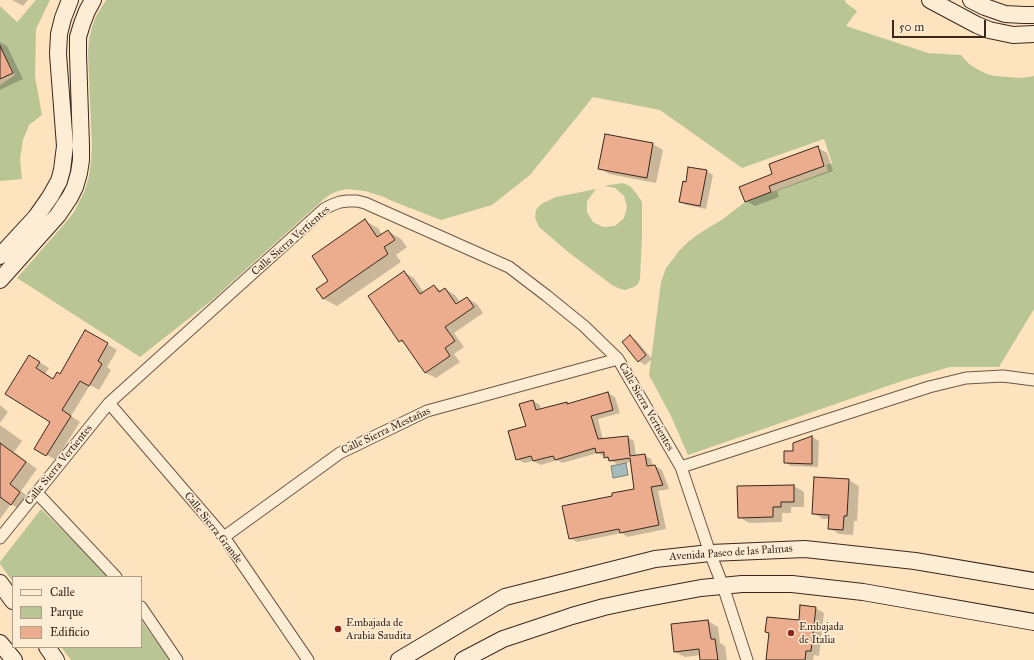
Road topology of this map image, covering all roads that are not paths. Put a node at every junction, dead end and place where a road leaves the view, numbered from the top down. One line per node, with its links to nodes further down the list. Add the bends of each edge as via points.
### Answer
1 (70, 0): 7 (main road, via 59,34 64,146 59,181 36,217)
2 (93, 0): 8 (main road, via 86,11 78,37 81,160 75,187 58,215)
3 (930, 0): 6 (main road, via 988,30 1013,35)
4 (971, 0): 5 (main road, via 1005,14)
5 (1034, 15)
6 (1034, 34)
7 (0, 256)
8 (0, 280)
9 (618, 359): 11 (street, Calle Sierra Vertientes, via 579,322 509,267 365,204 348,201 324,209); 12 (street, Calle Sierra Vertientes); 14 (street, Calle Sierra Mestañas, via 427,411 340,453)
10 (1034, 380): 12 (street, via 1003,376 966,378 929,387)
11 (109, 403): 13 (street, Calle Sierra Vertientes); 14 (street, Calle Sierra Grande)
12 (681, 467): 16 (street, Calle Sierra Vertientes)
13 (37, 493): 15 (street, Calle Sierra Vertientes); 17 (street)
14 (224, 537): 29 (street, Calle Sierra Grande)
15 (0, 538)
16 (710, 553): 18 (main road, Avenida Paseo de las Palmas, via 805,549 915,561); 20 (street, Calle Sierra Vertientes); 30 (main road, Avenida Paseo de las Palmas, via 655,559 505,597)
17 (115, 576)
18 (1034, 581)
19 (0, 583): 21 (main road)
20 (724, 586): 23 (main road, via 792,584 856,591); 31 (main road, via 642,599 591,611 503,639); 32 (street, Calle Sierra Vertientes)
21 (12, 600)
22 (142, 608): 28 (street)
23 (1034, 622)
24 (0, 643): 26 (main road)
25 (48, 648): 27 (main road)
26 (14, 660)
27 (56, 660)
28 (177, 660)
29 (308, 660)
30 (399, 660)
31 (463, 660)
32 (747, 660)

